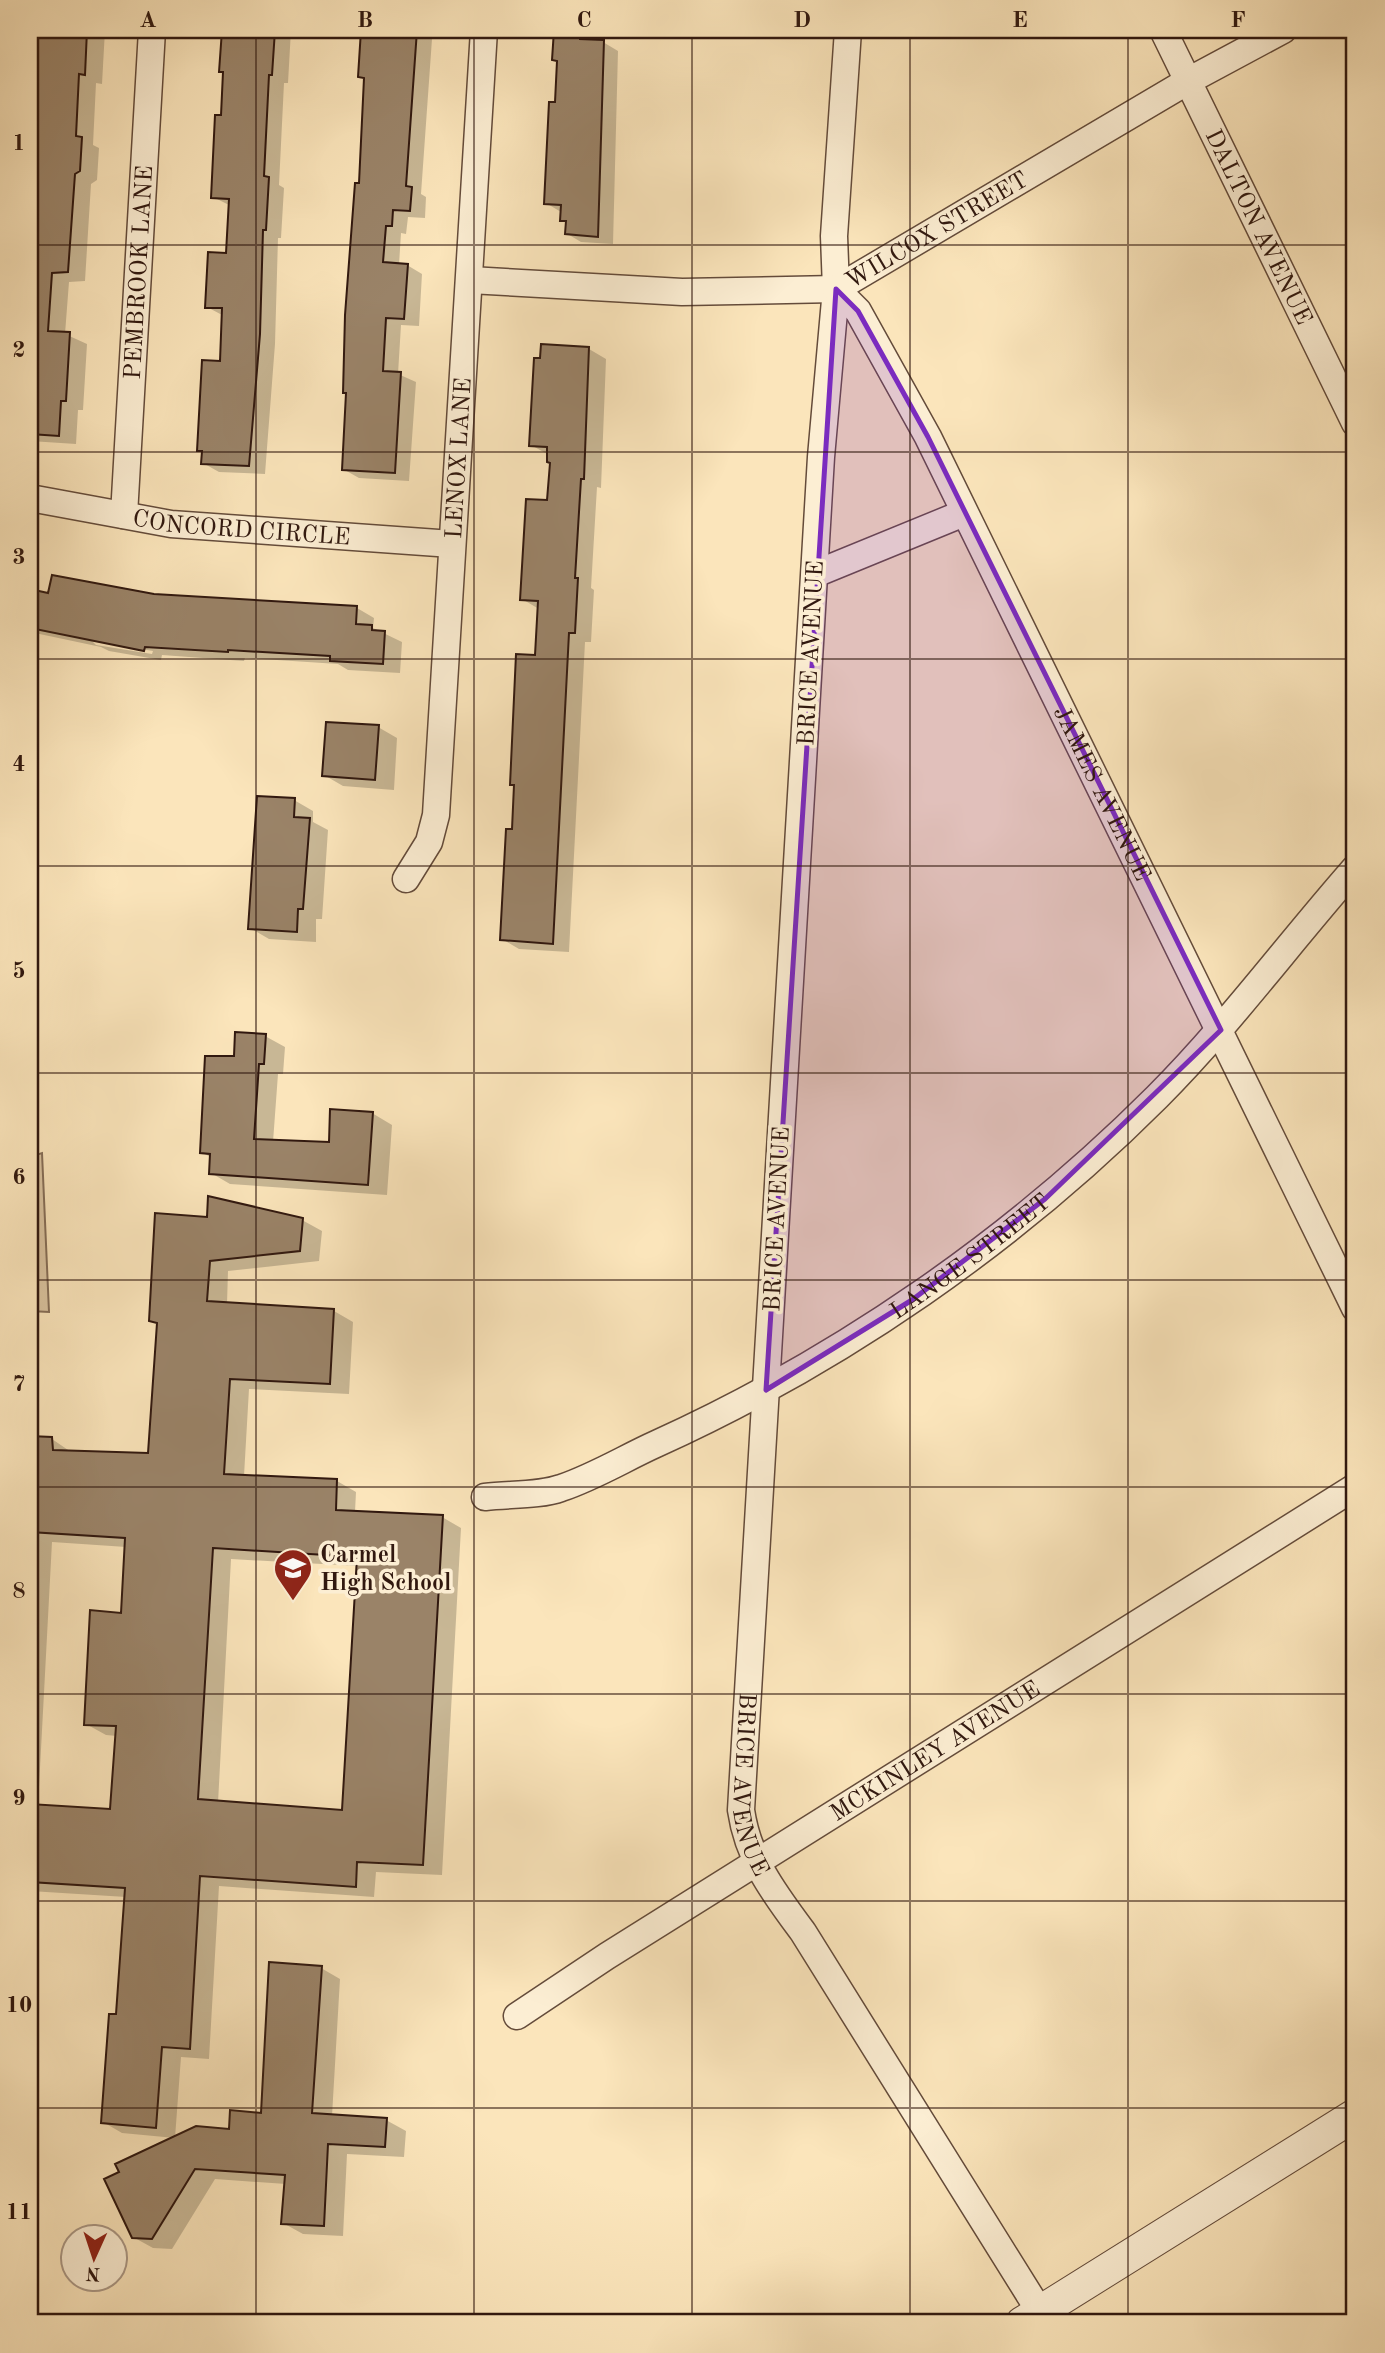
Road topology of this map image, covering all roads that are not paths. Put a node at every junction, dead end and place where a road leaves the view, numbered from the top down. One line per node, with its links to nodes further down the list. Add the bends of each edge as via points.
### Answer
1 (152, 30): 12 (street, PEMBROOK LANE)
2 (484, 30): 7 (street, LENOX LANE)
3 (848, 30): 8 (street, BRICE AVENUE, via 834,236)
4 (1163, 30): 6 (street, DALTON AVENUE)
5 (1283, 30): 6 (street, WILCOX STREET)
6 (1188, 81): 8 (street, WILCOX STREET); 9 (street, DALTON AVENUE)
7 (470, 280): 8 (street, WILCOX STREET, via 682,292); 13 (street, LENOX LANE)
8 (836, 289): 11 (street, JAMES AVENUE, via 858,311); 14 (street, BRICE AVENUE)
9 (1355, 423)
10 (30, 498): 12 (street, CONCORD CIRCLE)
11 (964, 513): 14 (street); 17 (street, JAMES AVENUE)
12 (124, 514): 13 (street, CONCORD CIRCLE, via 171,524)
13 (452, 544): 16 (street, LENOX LANE, via 436,815 429,842)
14 (815, 574): 19 (street, BRICE AVENUE)
15 (1355, 868): 17 (street, LANGE STREET)
16 (406, 879)
17 (1221, 1030): 18 (street, JAMES AVENUE); 19 (street, LANGE STREET, via 1155,1099 1045,1199 912,1300)
18 (1355, 1308)
19 (766, 1390): 21 (street, LANGE STREET, via 559,1489); 22 (street, BRICE AVENUE, via 741,1810 745,1840)
20 (1355, 1487): 22 (street, MCKINLEY AVENUE)
21 (485, 1497)
22 (757, 1863): 23 (street, MCKINLEY AVENUE); 25 (street, BRICE AVENUE)
23 (517, 2017)
24 (1355, 2115): 25 (street)
25 (1036, 2320)

